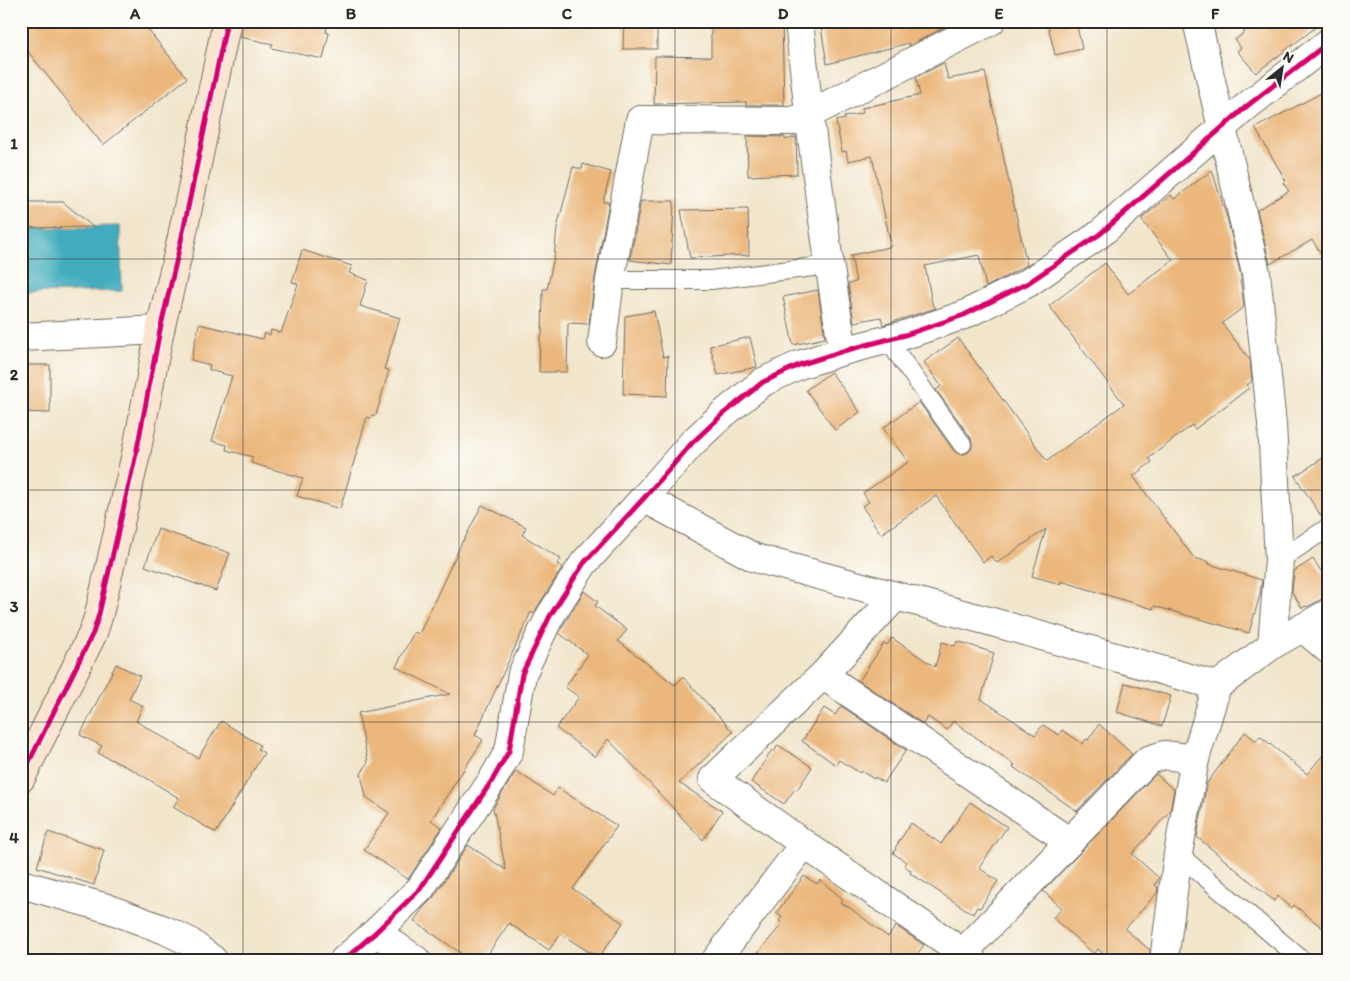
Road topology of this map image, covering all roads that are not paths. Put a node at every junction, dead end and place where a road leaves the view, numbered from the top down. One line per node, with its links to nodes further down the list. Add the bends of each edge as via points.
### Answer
1 (227, 21): 10 (street)
2 (799, 21): 6 (street)
3 (991, 21): 6 (street)
4 (1197, 21): 7 (street)
5 (1329, 42): 7 (street)
6 (808, 115): 8 (street); 9 (street, via 793,121 640,120)
7 (1223, 128): 12 (street, via 1100,234 1028,282 964,315); 18 (street, via 1256,273 1272,424)
8 (829, 265): 9 (lane, via 711,280); 14 (street)
9 (610, 280): 13 (street)
10 (160, 330): 11 (street); 27 (street, via 123,516 99,614 93,633)
11 (21, 337)
12 (887, 339): 14 (street); 15 (lane)
13 (602, 342)
14 (842, 352): 16 (street, via 799,365 762,382 692,443)
15 (962, 444)
16 (644, 498): 19 (street, via 755,558); 32 (street, via 584,563 550,616 522,674 509,751 493,779 420,889)
17 (1329, 528): 18 (lane)
18 (1279, 560): 22 (street)
19 (896, 596): 24 (street); 25 (street)
20 (1329, 614): 21 (street)
21 (1304, 628): 22 (street); 23 (street)
22 (1272, 645): 25 (street)
23 (1329, 650)
24 (823, 675): 28 (street); 29 (street, via 713,780)
25 (1217, 686): 26 (street)
26 (1195, 759): 28 (street, via 1164,755 1148,760); 30 (street)
27 (21, 778)
28 (1070, 842): 33 (street)
29 (804, 844): 33 (street); 37 (street)
30 (1178, 854): 38 (street); 39 (lane)
31 (21, 884): 34 (street, via 107,908 165,930 188,941)
32 (376, 932): 35 (street); 36 (street)
33 (963, 957)
34 (213, 960)
35 (344, 960)
36 (416, 960)
37 (716, 960)
38 (1164, 960)
39 (1302, 960)

